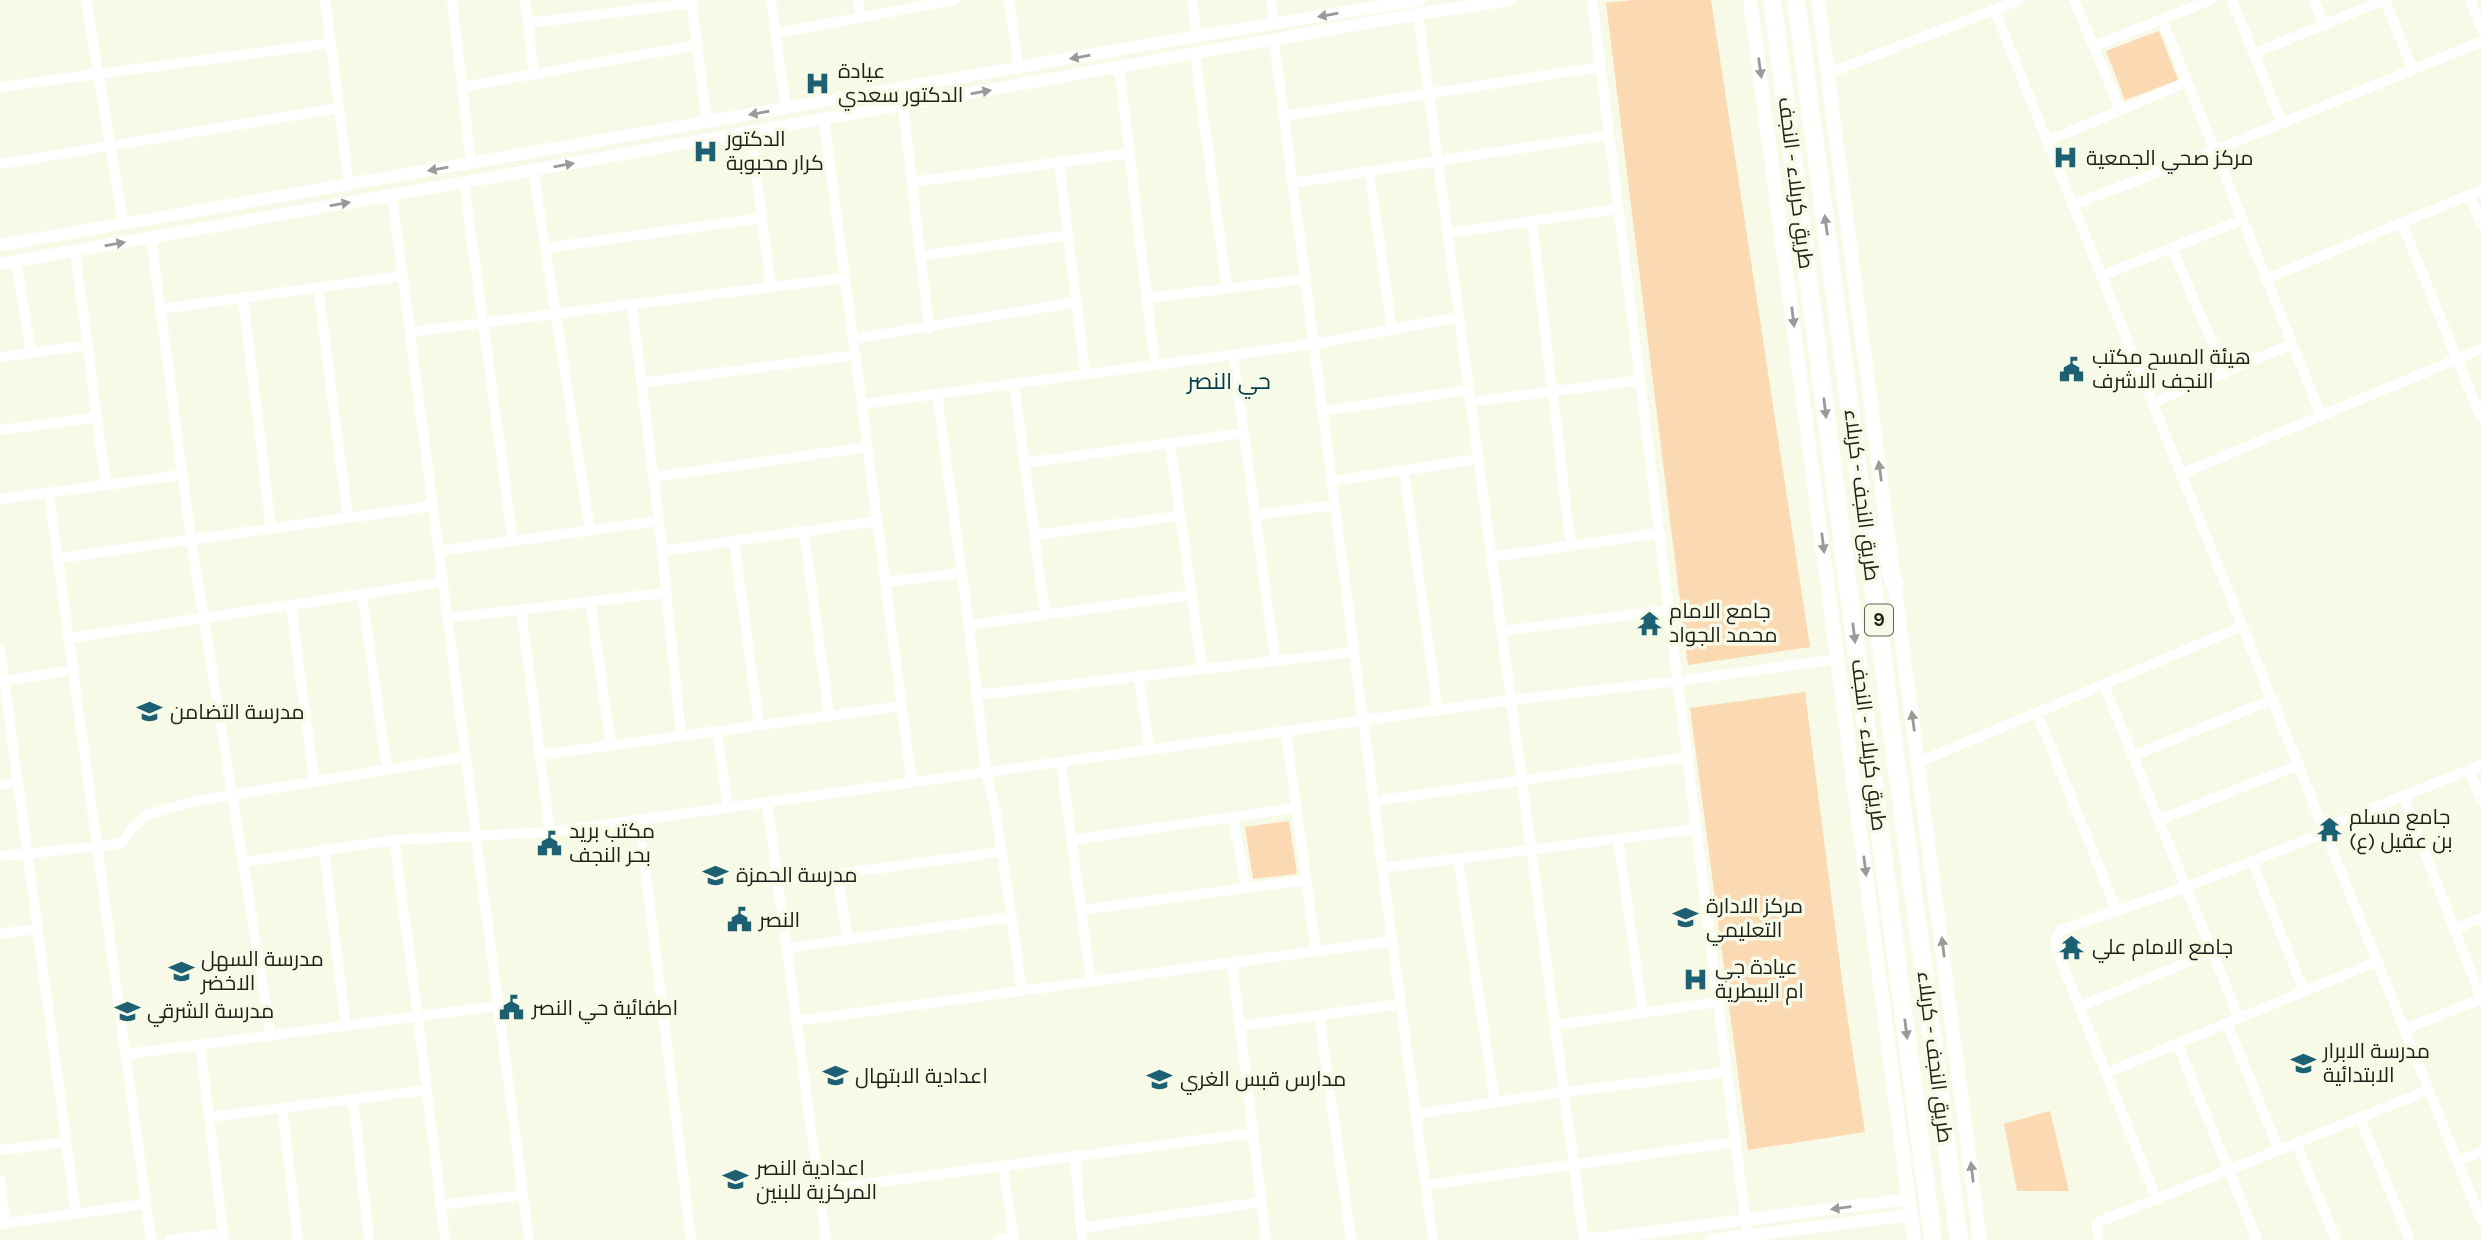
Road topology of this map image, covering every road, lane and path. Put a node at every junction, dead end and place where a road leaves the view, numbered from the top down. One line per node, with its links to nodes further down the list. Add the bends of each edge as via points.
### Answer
1 (86, 0): 52 (street)
2 (325, 0): 39 (street)
3 (452, 0): 56 (street)
4 (525, 0): 31 (street)
5 (771, 0): 35 (street)
6 (858, 0): 29 (street)
7 (955, 0): 26 (street)
8 (1009, 0): 49 (street)
9 (1192, 0): 36 (street)
10 (1271, 0): 33 (street)
11 (1420, 0): 33 (street, one-way to 33)
12 (1510, 0): 28 (street)
13 (1592, 0): 47 (street)
14 (1750, 0): 209 (main road, one-way to 209)
15 (1772, 0): 373 (highway, طريق کربلاء - النجف / 9, one-way to 373)
16 (1796, 0): 169 (highway, طريق النجف - کربلاء / 9, one-way to 16)
17 (1818, 0): 53 (main road)
18 (2020, 0): 27 (street)
19 (2074, 0): 42 (street)
20 (2211, 0): 30 (street)
21 (2232, 0): 44 (street)
22 (2314, 0): 32 (street)
23 (2384, 0): 32 (street); 50 (street)
24 (2470, 0): 34 (street)
25 (692, 2): 31 (street); 41 (street)
26 (936, 2): 29 (street)
27 (1995, 11): 53 (street); 69 (street)
28 (1418, 14): 37 (street); 57 (street)
29 (860, 18): 35 (street)
30 (2162, 19): 42 (street); 54 (street)
31 (528, 23): 51 (street)
32 (2323, 23): 44 (street)
33 (1274, 24): 36 (street)
34 (2481, 28)
35 (776, 33): 60 (street)
36 (1197, 36): 40 (street)
37 (1274, 41): 45 (street); 62 (street)
38 (2481, 42): 50 (street)
39 (331, 43): 52 (street); 59 (street)
40 (1155, 44): 43 (street); 46 (street, via 1151,53)
41 (697, 45): 51 (street); 64 (street)
42 (2094, 46): 61 (street)
43 (1119, 50): 48 (street, via 1126,58); 49 (street, one-way to 49)
44 (2253, 54): 65 (street)
45 (1195, 55): 46 (street); 116 (street)
46 (1158, 61): 48 (street)
47 (1600, 67): 57 (street); 68 (street)
48 (1120, 68): 58 (street, one-way to 48); 74 (street)
49 (1019, 69): 60 (street)
50 (2413, 70): 65 (street)
51 (534, 73): 56 (street)
52 (98, 74): 55 (street); 71 (street)
53 (1826, 74): 191 (main road, one-way to 53)
54 (2187, 82): 61 (street); 72 (street)
55 (0, 87)
56 (462, 87): 78 (street)
57 (1429, 93): 62 (street); 76 (street)
58 (903, 106): 63 (street); 82 (street)
59 (339, 108): 71 (street); 85 (street)
60 (786, 109): 64 (street, one-way to 64)
61 (2120, 109): 69 (street)
62 (1283, 116): 84 (street)
63 (824, 120): 66 (street); 111 (street)
64 (707, 122): 67 (street)
65 (2282, 122): 72 (street)
66 (751, 132): 73 (street); 91 (street)
67 (632, 135): 70 (street); 73 (street, via 627,142)
68 (1609, 135): 76 (street); 90 (street)
69 (2048, 141): 89 (street)
70 (592, 142): 75 (street, via 599,151); 78 (street)
71 (110, 146): 79 (street); 94 (street)
72 (2213, 151): 89 (street); 92 (street)
73 (634, 153): 75 (street)
74 (1130, 153): 77 (street); 118 (street)
75 (594, 160): 80 (street, one-way to 75)
76 (1438, 160): 81 (street); 97 (street)
77 (1059, 161): 82 (street); 98 (street)
78 (471, 163): 85 (street, one-way to 85)
79 (0, 164)
80 (533, 170): 83 (street); 102 (street)
81 (1369, 171): 84 (street); 126 (street)
82 (912, 181): 105 (street)
83 (464, 183): 88 (street); 124 (street)
84 (1292, 183): 112 (street)
85 (349, 184): 94 (street)
86 (2481, 190): 87 (street)
87 (2469, 194): 95 (street); 96 (street)
88 (392, 195): 99 (street, one-way to 88); 109 (street)
89 (2073, 205): 110 (street)
90 (1618, 209): 93 (street); 141 (street)
91 (762, 218): 102 (street); 115 (street)
92 (2242, 220): 103 (street); 113 (street)
93 (1532, 221): 97 (street); 144 (street)
94 (123, 223): 100 (street)
95 (2402, 223): 113 (street); 137 (street)
96 (2481, 223)
97 (1448, 233): 123 (street)
98 (1068, 235): 105 (street); 119 (street)
99 (151, 237): 104 (street, one-way to 99); 121 (street)
100 (30, 239): 101 (street); 106 (street, via 26,252)
101 (0, 245)
102 (545, 247): 122 (street)
103 (2172, 248): 110 (street); 139 (street)
104 (75, 251): 106 (street); 131 (street)
105 (920, 257): 125 (street)
106 (33, 258): 107 (street)
107 (16, 261): 108 (street); 133 (street)
108 (0, 264)
109 (402, 276): 114 (street); 127 (street)
110 (2101, 276): 147 (street)
111 (845, 278): 115 (street); 128 (street)
112 (1305, 279): 116 (street); 129 (street)
113 (2266, 279): 130 (street)
114 (318, 288): 117 (street); 172 (street)
115 (771, 288): 120 (street)
116 (1227, 289): 118 (street)
117 (243, 297): 121 (street); 175 (street)
118 (1147, 298): 138 (street)
119 (1077, 302): 125 (street); 140 (street)
120 (632, 304): 122 (street); 142 (street)
121 (160, 309): 161 (street)
122 (556, 314): 124 (street); 176 (street)
123 (1459, 317): 126 (street); 146 (street)
124 (483, 323): 127 (street); 182 (street)
125 (929, 328): 128 (street)
126 (1392, 329): 129 (street)
127 (410, 332): 168 (street)
128 (853, 338): 134 (street)
129 (1314, 344): 135 (street); 149 (street)
130 (2292, 344): 139 (street); 150 (street)
131 (89, 345): 133 (street); 151 (street)
132 (2481, 349): 137 (street)
133 (32, 353): 136 (street)
134 (856, 355): 142 (street); 148 (street)
135 (1233, 355): 138 (street); 154 (street)
136 (0, 357)
137 (2456, 360): 150 (street); 152 (street)
138 (1155, 365): 140 (street)
139 (2225, 373): 147 (street)
140 (1085, 374): 143 (street)
141 (1641, 380): 144 (street); 178 (street)
142 (642, 383): 162 (street)
143 (1014, 384): 145 (street); 158 (street)
144 (1553, 392): 146 (street); 183 (street)
145 (937, 394): 148 (street); 188 (street)
146 (1470, 396): 149 (street); 157 (street)
147 (2152, 403): 160 (street)
148 (862, 404): 156 (street)
149 (1322, 411): 163 (street)
150 (2320, 415): 160 (street)
151 (98, 417): 153 (street); 164 (street)
152 (2481, 418)
153 (0, 429)
154 (1244, 433): 155 (street); 170 (street)
155 (1170, 443): 158 (street); 171 (street)
156 (868, 447): 162 (street); 173 (street)
157 (1478, 459): 159 (street); 186 (street)
158 (1025, 463): 179 (street)
159 (1404, 471): 163 (street); 220 (street)
160 (2181, 474): 203 (street)
161 (182, 475): 164 (street); 180 (street)
162 (653, 477): 174 (street)
163 (1332, 481): 167 (street)
164 (106, 486): 165 (street)
165 (49, 494): 166 (street); 187 (street)
166 (0, 499)
167 (1335, 505): 170 (street); 207 (street)
168 (433, 506): 172 (street); 184 (street)
169 (1864, 508): 191 (highway); 374 (highway, طريق النجف - کربلاء / 9)
170 (1255, 515): 208 (street)
171 (1179, 516): 179 (street); 194 (street)
172 (348, 518): 175 (street)
173 (878, 521): 177 (street); 190 (street)
174 (659, 522): 176 (street); 185 (street)
175 (271, 529): 180 (street)
176 (590, 531): 182 (street)
177 (804, 531): 181 (street); 222 (street)
178 (1660, 533): 183 (street); 198 (street)
179 (1034, 535): 199 (street)
180 (191, 540): 187 (street); 200 (street)
181 (734, 541): 185 (street); 224 (street)
182 (513, 542): 184 (street)
183 (1571, 547): 186 (street)
184 (439, 551): 189 (street)
185 (662, 551): 192 (street)
186 (1492, 557): 204 (street)
187 (59, 558): 205 (street)
188 (962, 573): 190 (street); 202 (street)
189 (443, 582): 193 (street); 201 (street)
190 (886, 582): 219 (street)
191 (1895, 584): 234 (main road, one-way to 191)
192 (665, 593): 195 (street); 227 (street)
193 (362, 594): 196 (street); 238 (street)
194 (1191, 595): 199 (street); 210 (street)
195 (590, 601): 197 (street); 228 (street)
196 (291, 605): 200 (street); 242 (street)
197 (521, 609): 201 (street); 230 (street)
198 (1670, 610): 204 (street); 214 (street)
199 (1045, 614): 202 (street)
200 (204, 618): 205 (street); 246 (street)
201 (447, 618): 232 (street)
202 (969, 625): 216 (street)
203 (2243, 626): 215 (street); 217 (street)
204 (1502, 632): 218 (street)
205 (70, 638): 211 (street)
206 (0, 650): 213 (street)
207 (1354, 652): 208 (street); 223 (street)
208 (1275, 659): 210 (street)
209 (1838, 659): 214 (street); 341 (main road, one-way to 341)
210 (1202, 668): 212 (street)
211 (74, 670): 213 (street); 263 (street)
212 (1138, 676): 216 (street); 229 (street)
213 (4, 681): 243 (street)
214 (1678, 681): 218 (street); 233 (street)
215 (2104, 685): 221 (street); 231 (street)
216 (976, 695): 240 (street)
217 (2273, 699): 231 (street); 236 (street)
218 (1511, 700): 220 (street); 241 (street)
219 (902, 706): 222 (street); 244 (street)
220 (1438, 711): 223 (street)
221 (2038, 713): 234 (street); 279 (street)
222 (830, 715): 224 (street)
223 (1363, 721): 226 (street); 249 (street)
224 (759, 724): 225 (street)
225 (717, 730): 227 (street); 251 (street)
226 (1286, 732): 229 (street); 252 (street)
227 (681, 736): 228 (street)
228 (611, 745): 230 (street)
229 (1150, 750): 235 (street)
230 (540, 755): 258 (street)
231 (2133, 756): 255 (street)
232 (466, 757): 238 (street); 259 (street)
233 (1688, 757): 241 (street); 256 (street)
234 (1919, 762): 375 (main road, one-way to 234)
235 (1061, 763): 240 (street); 262 (street)
236 (2299, 765): 255 (street); 257 (street)
237 (2481, 765): 239 (street)
238 (387, 770): 242 (street)
239 (2469, 770): 247 (street); 248 (street)
240 (986, 772): 244 (street); 267 (street)
241 (1522, 779): 249 (street); 265 (street)
242 (314, 781): 246 (street)
243 (18, 782): 245 (street); 266 (street)
244 (912, 783): 250 (street)
245 (0, 785)
246 (233, 796): 263 (street, via 146,815 123,842); 271 (street)
247 (2403, 796): 257 (street); 283 (street)
248 (2481, 799)
249 (1374, 801): 272 (street)
250 (767, 803): 251 (street); 275 (street)
251 (728, 808): 254 (street)
252 (1297, 808): 253 (street); 274 (street)
253 (1233, 817): 262 (street); 277 (street)
254 (639, 820): 258 (street); 364 (street)
255 (2159, 820): 276 (street)
256 (1697, 829): 260 (street); 296 (street)
257 (2326, 830): 270 (street); 290 (street)
258 (550, 832): 259 (street)
259 (476, 837): 261 (street); 298 (street)
260 (1618, 839): 265 (street); 300 (street)
261 (394, 840): 264 (street); 302 (street)
262 (1072, 840): 278 (street)
263 (96, 848): 266 (street); 313 (street)
264 (324, 849): 271 (street); 307 (street)
265 (1531, 849): 269 (street); 306 (street)
266 (27, 852): 268 (street); 282 (street)
267 (1001, 852): 273 (street); 280 (street)
268 (0, 856)
269 (1458, 859): 272 (street); 320 (street)
270 (2252, 861): 276 (street); 294 (street)
271 (244, 862): 310 (street)
272 (1382, 868): 286 (street)
273 (837, 873): 275 (street); 285 (street)
274 (1306, 880): 277 (street); 288 (street)
275 (777, 882): 287 (street)
276 (2186, 887): 279 (street); 289 (street)
277 (1245, 888): 278 (street)
278 (1081, 910): 292 (street)
279 (2117, 911): 299 (street, via 2061,930 2056,936)
280 (1012, 917): 285 (street); 293 (street)
281 (2481, 918): 283 (street)
282 (36, 929): 284 (street); 326 (street)
283 (2454, 929): 295 (street)
284 (0, 934)
285 (848, 940): 287 (street)
286 (1392, 941): 288 (street); 297 (street)
287 (787, 948): 304 (street)
288 (1316, 951): 291 (street)
289 (2212, 952): 299 (street); 303 (street)
290 (2378, 961): 294 (street); 309 (street)
291 (1232, 963): 292 (street); 308 (street)
292 (1091, 982): 293 (street)
293 (1022, 991): 304 (street)
294 (2304, 991): 303 (street)
295 (2481, 998): 309 (street)
296 (1719, 1002): 300 (street); 314 (street)
297 (1400, 1004): 301 (street); 322 (street)
298 (498, 1006): 302 (street); 340 (street)
299 (2079, 1007): 315 (street)
300 (1643, 1013): 306 (street)
301 (1319, 1015): 308 (street); 369 (street)
302 (418, 1016): 307 (street); 316 (street)
303 (2239, 1018): 305 (street)
304 (796, 1021): 339 (street)
305 (2227, 1023): 311 (street); 330 (street)
306 (1555, 1025): 318 (street)
307 (346, 1026): 310 (street)
308 (1240, 1026): 325 (street)
309 (2405, 1029): 317 (street)
310 (271, 1036): 312 (street)
311 (2177, 1043): 315 (street); 336 (street)
312 (200, 1045): 313 (street); 323 (street)
313 (127, 1054): 344 (street)
314 (1727, 1072): 318 (street); 327 (street)
315 (2106, 1073): 342 (street)
316 (427, 1090): 319 (street); 345 (street)
317 (2429, 1090): 324 (street); 333 (street)
318 (1564, 1092): 320 (street); 334 (street)
319 (353, 1099): 321 (street); 361 (street)
320 (1495, 1103): 322 (street)
321 (282, 1108): 323 (street); 360 (street)
322 (1416, 1114): 338 (street)
323 (209, 1117): 353 (street)
324 (2360, 1118): 328 (street); 378 (street)
325 (1253, 1133): 332 (street); 343 (street)
326 (66, 1142): 329 (street); 346 (street)
327 (1736, 1142): 334 (street); 348 (street)
328 (2296, 1143): 330 (street); 377 (street)
329 (0, 1150)
330 (2279, 1150): 336 (street)
331 (2481, 1152): 333 (street)
332 (1075, 1156): 335 (street); 352 (street)
333 (2457, 1161): 349 (street)
334 (1574, 1164): 338 (street); 371 (street)
335 (1003, 1166): 339 (street); 355 (street)
336 (2228, 1171): 342 (street); 357 (street)
337 (0, 1181): 351 (street)
338 (1426, 1185): 370 (street)
339 (819, 1190): 365 (street)
340 (523, 1195): 345 (street); 363 (street)
341 (1909, 1199): 347 (main road); 348 (street, one-way to 348)
342 (2157, 1200): 376 (street, via 2101,1221)
343 (1262, 1202): 352 (street); 368 (street)
344 (146, 1204): 346 (street); 358 (street)
345 (440, 1205): 362 (street)
346 (76, 1214): 351 (street)
347 (1911, 1215): 354 (street); 372 (main road)
348 (1746, 1220): 350 (street); 354 (street)
349 (2481, 1220)
350 (1725, 1223): 356 (street, via 1729,1230); 371 (street)
351 (3, 1224)
352 (1081, 1228): 367 (street)
353 (223, 1237): 359 (street)
354 (1748, 1238): 356 (street)
355 (1013, 1239): 366 (street)
356 (1719, 1239)
357 (2254, 1239)
358 (151, 1240)
359 (170, 1240)
360 (298, 1240)
361 (369, 1240)
362 (445, 1240)
363 (529, 1240)
364 (691, 1240)
365 (826, 1240)
366 (998, 1240)
367 (1082, 1240)
368 (1266, 1240)
369 (1351, 1240)
370 (1433, 1240)
371 (1585, 1240)
372 (1914, 1240)
373 (1933, 1240)
374 (1959, 1240)
375 (1980, 1240)
376 (2098, 1240)
377 (2336, 1240)
378 (2410, 1240)

